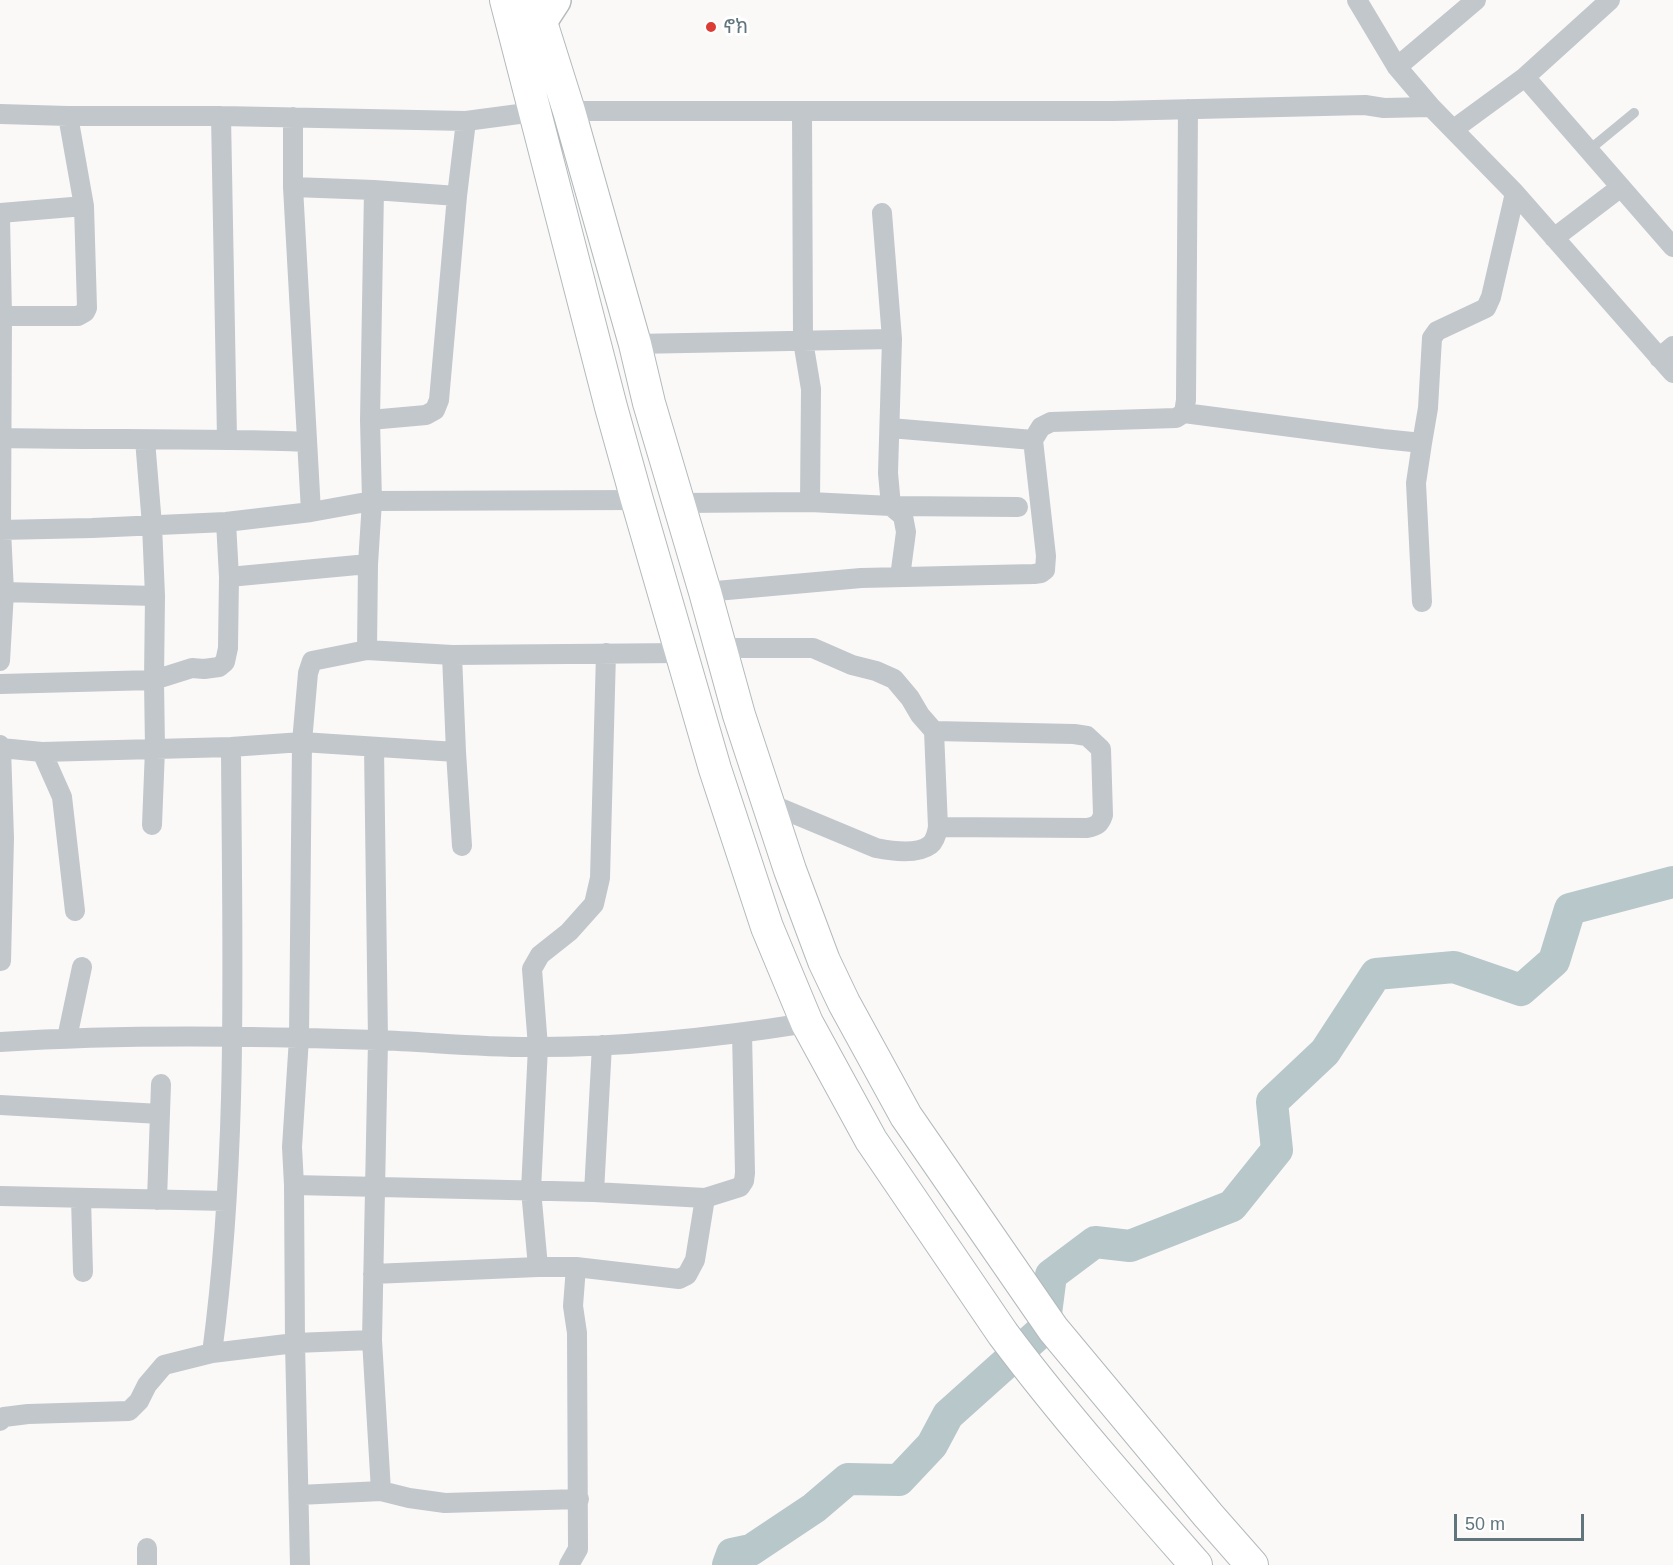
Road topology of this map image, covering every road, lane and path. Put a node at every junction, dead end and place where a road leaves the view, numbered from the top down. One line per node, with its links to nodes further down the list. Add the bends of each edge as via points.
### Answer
1 (506, 0): 12 (main road)
2 (1357, 0): 6 (street)
3 (1476, 0): 6 (street)
4 (1610, 0): 7 (street)
5 (543, 7): 10 (main road)
6 (1397, 67): 8 (street)
7 (1525, 77): 19 (street); 20 (street)
8 (1431, 106): 9 (street); 19 (street)
9 (1188, 109): 11 (street); 37 (street)
10 (569, 111): 11 (street); 34 (main road)
11 (802, 111): 33 (street)
12 (534, 112): 18 (street); 46 (main road)
13 (1634, 113): 20 (lane)
14 (0, 114): 15 (street)
15 (68, 116): 16 (street); 26 (street)
16 (221, 116): 17 (street); 41 (street)
17 (293, 117): 18 (street); 21 (street)
18 (466, 121): 25 (street)
19 (1454, 129): 24 (street)
20 (1589, 150): 22 (street)
21 (293, 187): 23 (street); 44 (street)
22 (1621, 187): 29 (street); 30 (street)
23 (374, 190): 25 (street); 38 (street)
24 (1515, 193): 29 (street); 45 (street, via 1491,297 1485,308 1442,328 1432,338)
25 (457, 196): 38 (street, via 439,400 435,410 426,415)
26 (84, 206): 28 (street); 31 (street, via 85,312 78,316)
27 (882, 213): 32 (street)
28 (0, 215): 31 (street)
29 (1554, 238): 35 (street)
30 (1673, 247)
31 (2, 316): 40 (street)
32 (892, 339): 33 (street); 39 (street)
33 (803, 341): 34 (street); 48 (street, via 811,389)
34 (635, 344): 49 (main road)
35 (1666, 352): 36 (street)
36 (1673, 373)
37 (1184, 413): 43 (street, via 1176,418 1051,422 1041,427); 45 (street)
38 (370, 420): 47 (street)
39 (890, 428): 43 (street); 50 (street)
40 (2, 438): 42 (street); 55 (street)
41 (227, 439): 42 (street); 44 (street)
42 (144, 440): 54 (street)
43 (1033, 440): 60 (street, via 1045,570)
44 (307, 442): 52 (street)
45 (1422, 443): 64 (street, via 1416,483)
46 (637, 500): 47 (street); 57 (main road)
47 (372, 501): 52 (street); 58 (street)
48 (810, 502): 49 (street); 50 (street)
49 (679, 503): 56 (main road)
50 (891, 507): 51 (street); 60 (street, via 903,516 906,532)
51 (1018, 507)
52 (311, 512): 53 (street)
53 (226, 522): 54 (street); 59 (street)
54 (152, 525): 55 (street); 63 (street)
55 (1, 530): 61 (street)
56 (688, 538): 57 (main road); 62 (main road)
57 (651, 548): 67 (main road)
58 (368, 564): 59 (street); 66 (street)
59 (228, 577): 71 (street, via 225,662 219,667 192,668)
60 (900, 577): 62 (street)
61 (4, 591): 63 (street); 70 (street)
62 (705, 592): 65 (main road)
63 (155, 596): 71 (street)
64 (1422, 602)
65 (721, 648): 73 (street, via 813,648 876,671 894,679); 81 (main road)
66 (368, 650): 69 (street); 74 (street, via 312,661)
67 (682, 652): 68 (street); 89 (main road, via 715,769 767,927)
68 (606, 653): 69 (street); 97 (street, via 600,878 594,904 569,932 540,955 532,969)
69 (452, 654): 80 (street)
70 (0, 661)
71 (154, 680): 72 (street); 78 (street)
72 (0, 684)
73 (934, 731): 83 (street); 83 (street, via 1074,734 1087,736 1101,749 1103,815 1096,827)
74 (302, 741): 76 (street); 77 (street); 93 (street)
75 (0, 747): 79 (street); 84 (street)
76 (231, 747): 78 (street); 92 (street)
77 (374, 747): 80 (street); 94 (street)
78 (155, 749): 79 (street); 82 (street)
79 (42, 752): 86 (street, via 62,797)
80 (456, 752): 85 (street)
81 (768, 802): 83 (street, via 894,852 931,845); 101 (main road, via 824,961)
82 (152, 825)
83 (938, 827)
84 (2, 838): 87 (street)
85 (462, 846)
86 (75, 911)
87 (1, 960)
88 (81, 967): 91 (street)
89 (807, 1023): 90 (street); 102 (main road)
90 (742, 1033): 96 (street); 109 (street, via 744,1181 740,1187)
91 (68, 1038): 92 (street); 95 (street)
92 (232, 1038): 93 (street); 111 (street)
93 (299, 1038): 94 (street); 103 (street, via 292,1147)
94 (378, 1040): 97 (street); 104 (street)
95 (0, 1042)
96 (602, 1046): 97 (street); 106 (street)
97 (538, 1047): 105 (street)
98 (161, 1084): 100 (street)
99 (0, 1105): 100 (street)
100 (160, 1114): 110 (street)
101 (906, 1116): 102 (main road); 126 (main road, via 1053,1329)
102 (871, 1140): 125 (main road, via 1025,1363)
103 (294, 1185): 104 (street); 117 (street)
104 (375, 1186): 105 (street); 115 (street)
105 (531, 1190): 106 (street); 112 (street)
106 (594, 1192): 109 (street)
107 (0, 1196): 108 (street)
108 (81, 1198): 110 (street); 114 (street)
109 (705, 1198): 113 (street, via 694,1260 687,1275 679,1279)
110 (157, 1200): 111 (street)
111 (226, 1201): 118 (street)
112 (538, 1267): 113 (street); 115 (street)
113 (576, 1267): 122 (street, via 573,1306 577,1333)
114 (83, 1272)
115 (373, 1274): 116 (street)
116 (372, 1340): 117 (street); 120 (street)
117 (295, 1343): 118 (street); 121 (street)
118 (212, 1353): 119 (street, via 164,1365 129,1411 28,1414)
119 (0, 1421)
120 (381, 1491): 121 (street); 122 (street, via 445,1503)
121 (298, 1495): 123 (street)
122 (579, 1499): 124 (street, via 578,1549)
123 (300, 1565)
124 (569, 1565)
125 (1196, 1565)
126 (1252, 1565)

